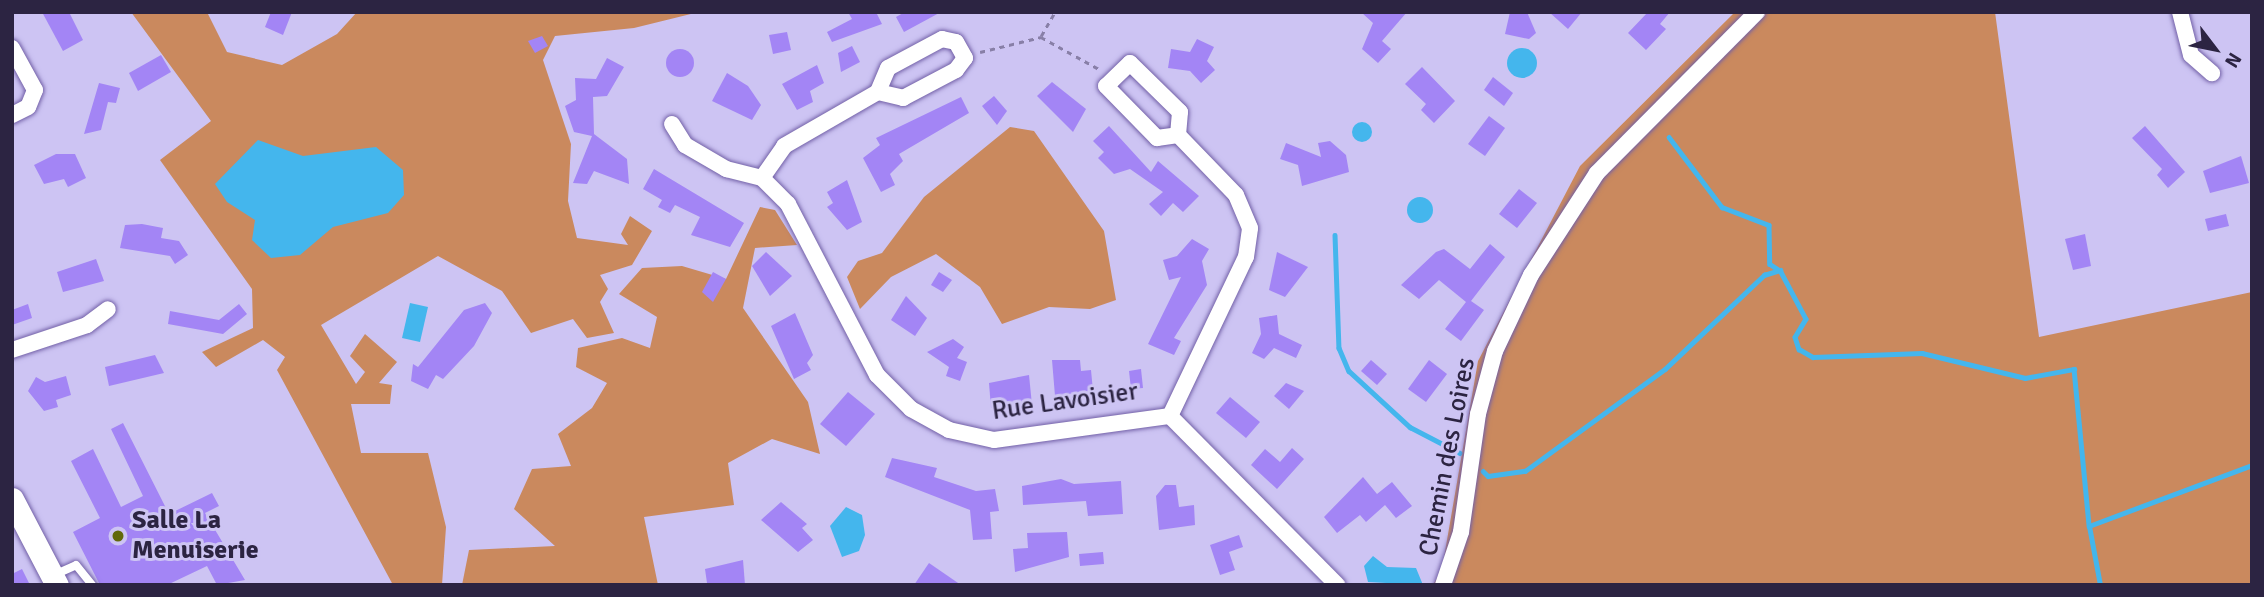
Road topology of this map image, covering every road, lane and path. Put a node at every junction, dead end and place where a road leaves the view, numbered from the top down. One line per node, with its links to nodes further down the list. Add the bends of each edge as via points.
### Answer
1 (1055, 12): 4 (path)
2 (1758, 12): 21 (street, Chemin des Loires, via 1597,173 1531,275 1495,351 1478,414 1461,532)
3 (2180, 12): 7 (street, via 2191,55)
4 (1041, 37): 6 (path); 8 (path)
5 (12, 48): 10 (street, via 34,90 28,107)
6 (965, 58): 9 (street, via 956,70 903,98); 9 (street, via 956,42 942,39 888,68)
7 (2212, 73)
8 (1114, 79): 12 (street, via 1106,86 1157,138); 12 (street, via 1130,63 1180,112)
9 (878, 92): 13 (street, via 784,146)
10 (12, 115)
11 (672, 124): 13 (street, via 685,145 726,169)
12 (1178, 135): 16 (street, via 1236,195 1250,228 1246,257)
13 (762, 178): 16 (street, Rue Lavoisier, via 788,204 877,375 911,409 948,430 994,440)
14 (108, 309): 15 (street, via 88,325)
15 (12, 350)
16 (1170, 416): 20 (street, Rue Lavoisier)
17 (12, 499): 18 (main road)
18 (55, 580): 19 (lane, via 76,565)
19 (92, 585)
20 (1337, 585)
21 (1443, 585)

